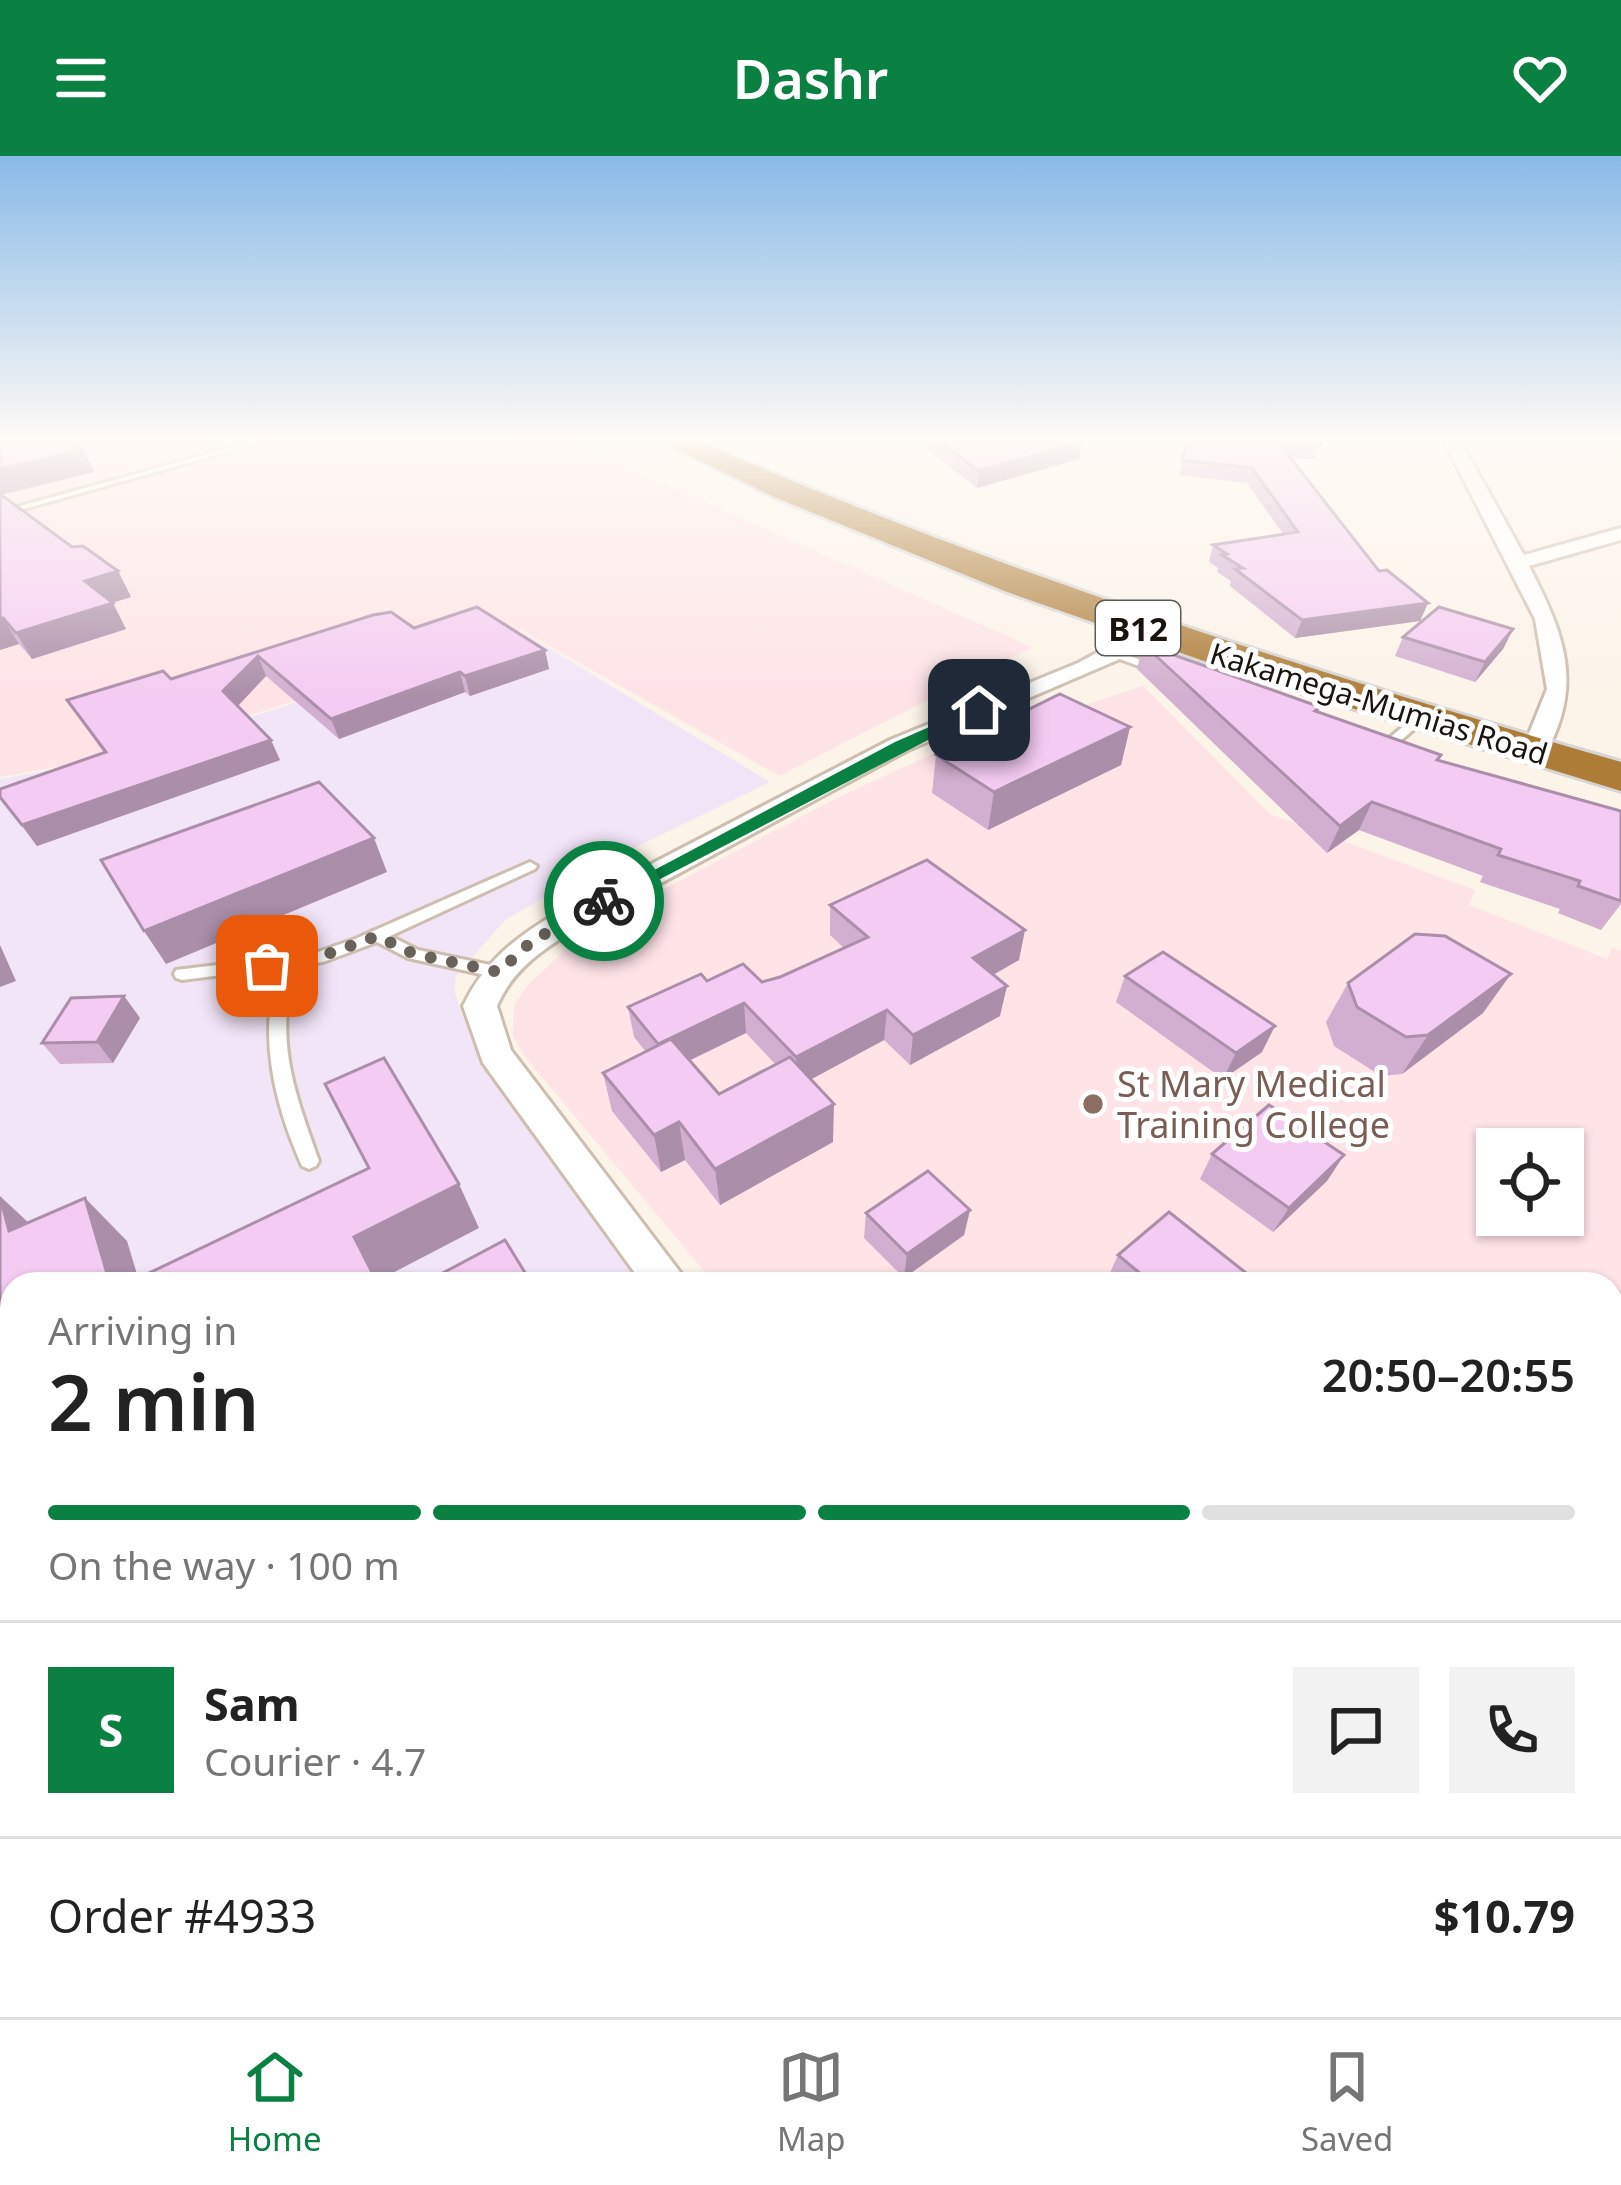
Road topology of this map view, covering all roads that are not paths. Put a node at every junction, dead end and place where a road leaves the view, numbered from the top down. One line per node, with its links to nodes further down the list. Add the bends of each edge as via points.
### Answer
1 (862, 526): 5 (highway, Kakamega-Mumias Road / B12)
2 (1499, 526): 4 (street)
3 (1621, 534): 4 (street)
4 (1519, 562): 10 (street, via 1546,619 1558,689)
5 (1123, 640): 6 (lane); 7 (highway, Kakamega-Mumias Road / B12); 16 (street, via 899,745 568,920)
6 (1179, 678)
7 (1422, 717): 9 (lane); 10 (highway, Kakamega-Mumias Road / B12)
8 (1370, 741): 9 (lane)
9 (1386, 747): 11 (lane)
10 (1534, 751): 12 (highway, Kakamega-Mumias Road / B12)
11 (1405, 754)
12 (1621, 777)
13 (530, 866): 14 (lane)
14 (377, 936): 15 (lane); 16 (lane, via 414,954)
15 (288, 963): 17 (lane); 18 (lane, via 274,998 273,1041)
16 (499, 972): 19 (street, via 479,1006 494,1054)
17 (182, 974)
18 (308, 1161)
19 (659, 1272)

